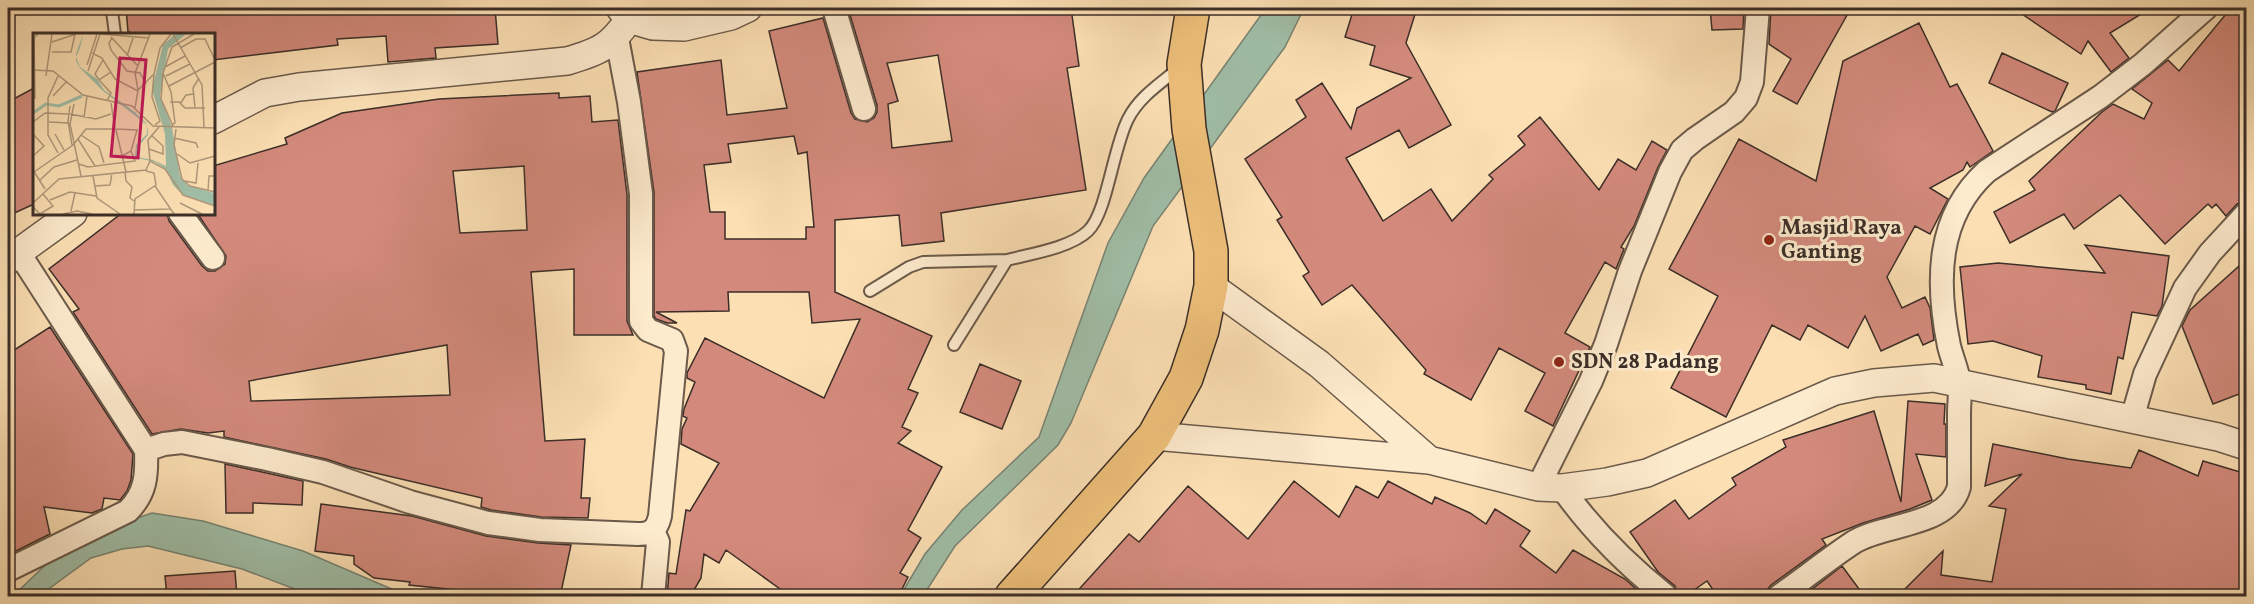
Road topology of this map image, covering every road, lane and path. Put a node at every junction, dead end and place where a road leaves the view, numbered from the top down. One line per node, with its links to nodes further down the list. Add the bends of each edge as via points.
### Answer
1 (748, 8): 7 (street, via 684,27)
2 (834, 8): 10 (street)
3 (1193, 8): 9 (main road)
4 (1758, 8): 27 (street, via 1752,82 1746,98 1734,112 1682,150 1670,172)
5 (2206, 8): 21 (street, via 2100,97 1987,171 1957,207 1945,239 1942,273 1949,346)
6 (112, 11): 8 (lane)
7 (622, 22): 11 (street, via 594,53 567,61 266,93); 28 (street, via 640,194 641,321 648,330 672,340 676,351 660,516)
8 (115, 33)
9 (1184, 64): 17 (lane, via 1145,96 1128,117 1098,217 1089,231 1073,242); 18 (main road, via 1189,129 1211,251)
10 (864, 108)
11 (214, 119)
12 (72, 214): 15 (street)
13 (181, 214): 16 (street)
14 (2247, 214): 22 (street, via 2210,253 2185,288 2145,374)
15 (14, 257): 25 (street)
16 (213, 258)
17 (1007, 260): 19 (lane, via 923,262); 20 (lane)
18 (1211, 286): 23 (main road, via 1186,378); 26 (street, via 1319,364)
19 (870, 291)
20 (954, 345)
21 (1959, 382): 22 (street); 27 (street, via 1914,378 1835,391 1647,473 1607,482); 33 (street, via 1959,487 1954,501 1928,517 1856,541)
22 (2132, 419): 24 (street)
23 (1154, 436): 26 (street); 31 (main road)
24 (2247, 446)
25 (146, 450): 28 (street, via 182,442 256,457 323,472 488,523 540,530 638,534); 29 (street, via 144,490 128,511)
26 (1429, 460): 27 (street)
27 (1550, 487): 32 (street)
28 (652, 531): 30 (street, via 658,542)
29 (8, 570)
30 (653, 597)
31 (1012, 597)
32 (1666, 597)
33 (1779, 597)

